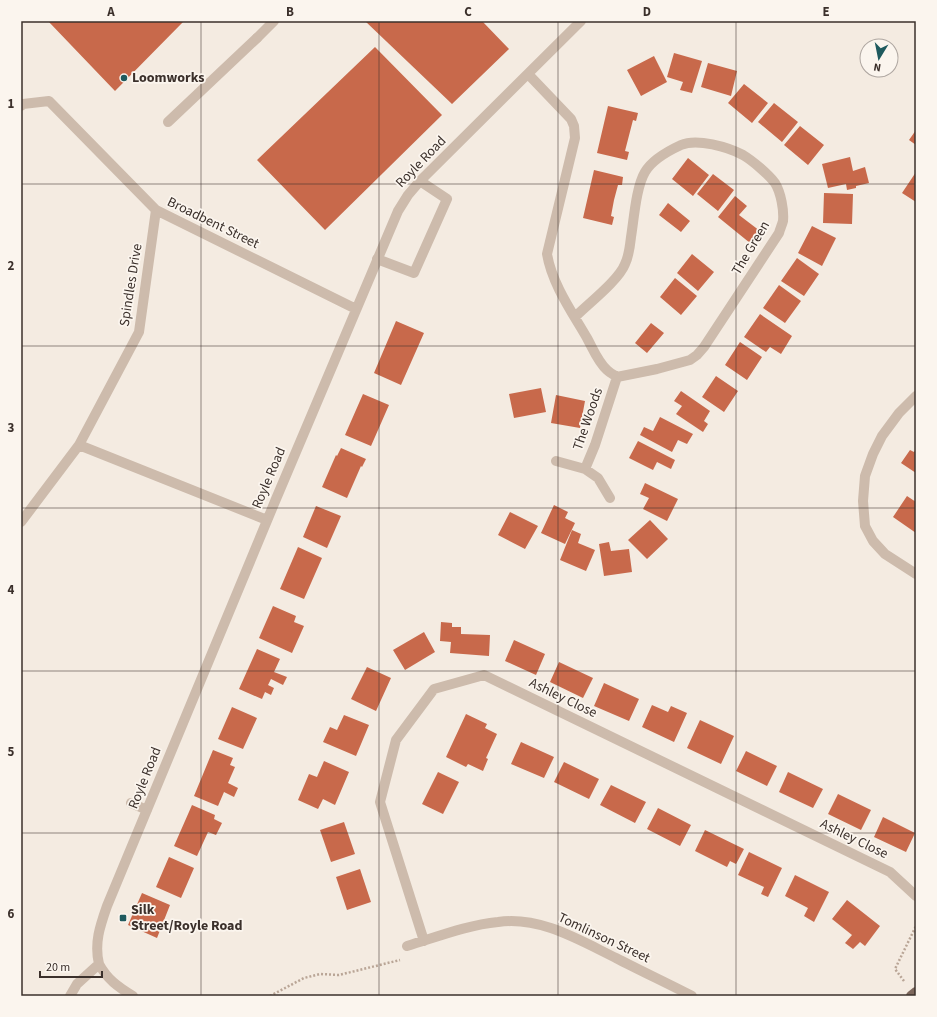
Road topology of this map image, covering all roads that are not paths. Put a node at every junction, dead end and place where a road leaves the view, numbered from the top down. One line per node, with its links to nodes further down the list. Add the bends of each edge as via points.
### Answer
1 (274, 21): 5 (street)
2 (581, 21): 3 (street, Royle Road)
3 (528, 74): 6 (street, Royle Road); 10 (street, via 571,119 574,126 575,138 547,254 556,281)
4 (21, 106): 7 (street, Broadbent Street, via 49,101)
5 (168, 122)
6 (420, 181): 8 (street, Royle Road, via 398,211); 8 (street, via 447,199 414,274)
7 (156, 210): 9 (street, Broadbent Street); 13 (street, Spindles Drive, via 139,332)
8 (377, 260): 9 (street, Royle Road)
9 (356, 309): 17 (street, Royle Road)
10 (575, 316): 11 (street, via 601,362); 11 (street, The Green, via 610,284 625,265 639,190 645,173 659,158 682,144 706,143 742,155 775,183 782,207 783,222 779,233 704,347 690,360)
11 (617, 377): 15 (street, The Woods)
12 (916, 396): 19 (street, via 899,413 879,442 865,476 863,501 865,526 873,541 885,554)
13 (79, 445): 17 (street); 18 (street, Spindles Drive)
14 (556, 461): 15 (street, The Woods)
15 (585, 469): 16 (street, The Woods, via 598,478)
16 (610, 498)
17 (267, 520): 21 (street, Royle Road)
18 (21, 522)
19 (916, 574)
20 (131, 803): 21 (street)
21 (147, 810): 25 (street, Royle Road, via 99,927 96,948)
22 (916, 896): 23 (street, Ashley Close, via 890,872 484,675 434,689 396,740 380,802)
23 (424, 941): 24 (street, Tomlinson Street); 28 (street, Tomlinson Street, via 468,927 499,921 529,922 553,928)
24 (407, 946)
25 (98, 964): 26 (street, via 77,984); 27 (street, via 109,980)
26 (70, 996)
27 (133, 996)
28 (692, 996)

